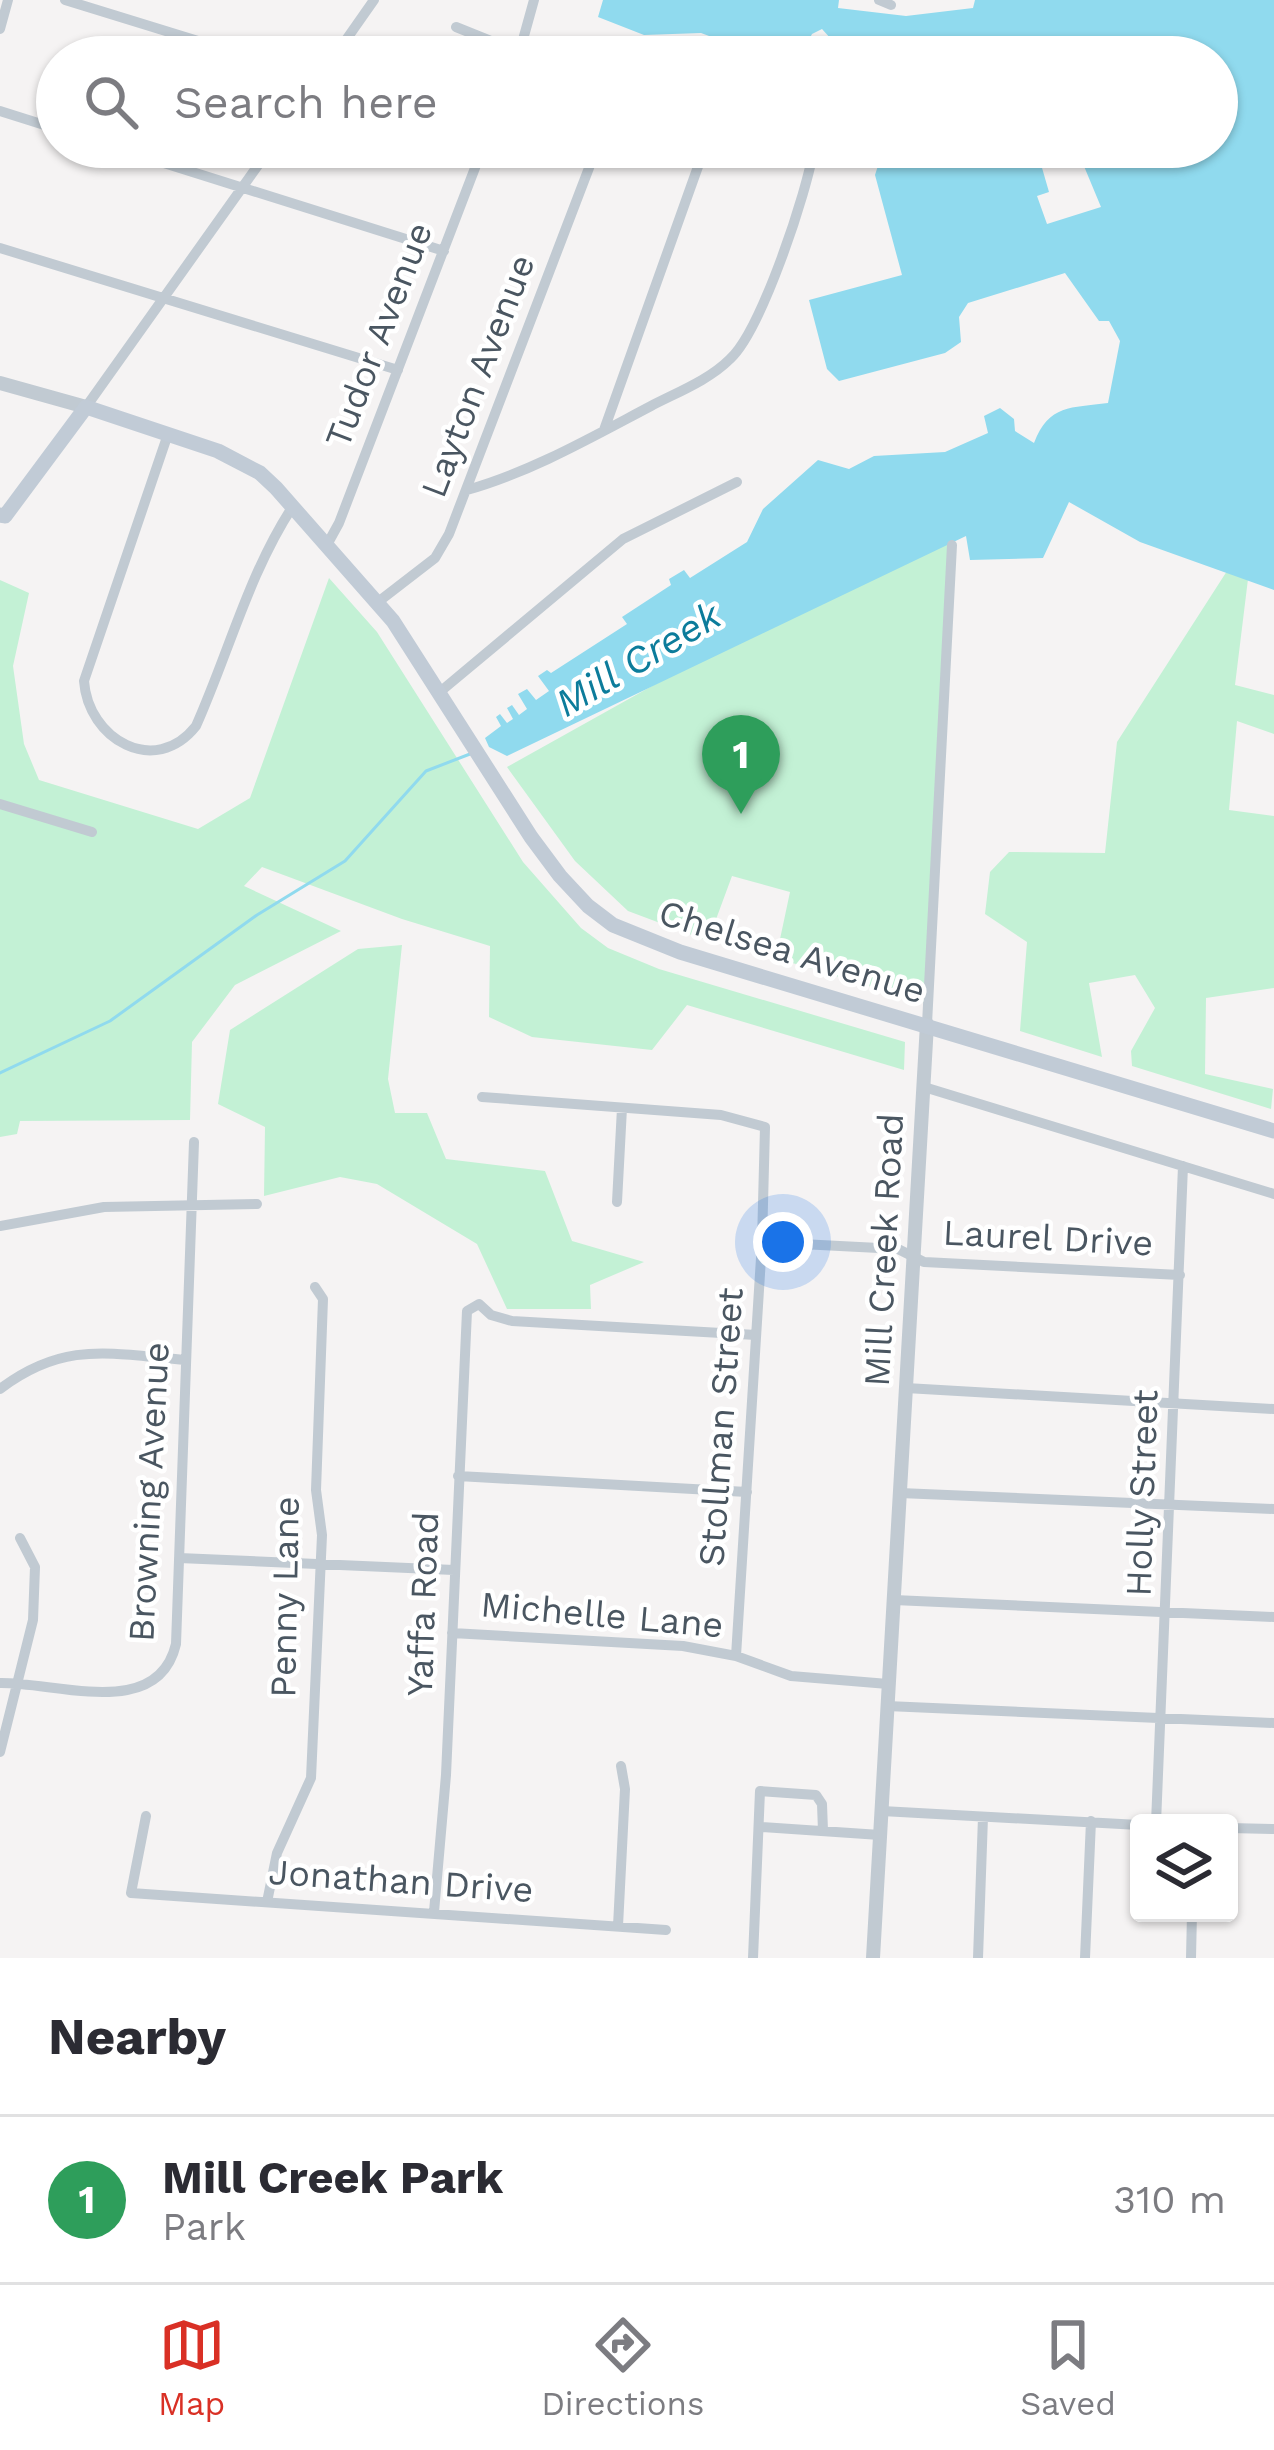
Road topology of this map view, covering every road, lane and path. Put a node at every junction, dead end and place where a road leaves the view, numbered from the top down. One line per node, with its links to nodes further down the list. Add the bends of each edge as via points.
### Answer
1 (8, 0): 8 (street)
2 (65, 0): 9 (street)
3 (374, 0): 10 (street)
4 (534, 0): 12 (street)
5 (879, 0): 6 (street)
6 (892, 5)
7 (456, 27): 11 (street)
8 (0, 29)
9 (182, 36)
10 (349, 36)
11 (477, 36)
12 (527, 36)
13 (0, 111): 14 (street)
14 (36, 122)
15 (179, 168): 21 (street)
16 (256, 168): 21 (street)
17 (475, 168): 23 (street, Tudor Avenue)
18 (589, 168): 31 (street, Layton Avenue)
19 (698, 168): 28 (street)
20 (807, 168): 28 (street, via 764,308 745,343 688,387)
21 (242, 188): 23 (street); 24 (street)
22 (0, 248): 24 (street)
23 (444, 251): 25 (street, Tudor Avenue)
24 (166, 298): 25 (street); 27 (street)
25 (398, 370): 34 (street, Tudor Avenue)
26 (0, 383): 27 (street)
27 (86, 407): 29 (main road, Chelsea Avenue); 33 (main road)
28 (604, 430): 31 (street)
29 (168, 434): 32 (main road, Chelsea Avenue, via 246,464); 32 (street, via 84,681 91,712 112,739 160,748 189,735)
30 (737, 482): 37 (street, via 622,539)
31 (467, 490): 36 (street, Layton Avenue, via 435,557)
32 (293, 506): 34 (main road, Chelsea Avenue)
33 (2, 518)
34 (328, 544): 36 (main road, Chelsea Avenue)
35 (952, 544): 40 (street, Mill Creek Road)
36 (378, 602): 37 (main road, Chelsea Avenue)
37 (441, 691): 40 (main road, Chelsea Avenue, via 544,856 613,925)
38 (0, 804): 39 (street)
39 (92, 832)
40 (927, 1024): 41 (street, Mill Creek Road); 44 (main road, Chelsea Avenue)
41 (924, 1087): 46 (street); 53 (street, Mill Creek Road)
42 (482, 1096): 43 (street, Stollman Street)
43 (622, 1108): 48 (street); 52 (street, Stollman Street, via 721,1115 766,1127)
44 (1274, 1131)
45 (194, 1142): 50 (street, Browning Avenue)
46 (1183, 1166): 47 (street); 54 (street, Holly Street)
47 (1274, 1194)
48 (616, 1202)
49 (257, 1204): 50 (street)
50 (192, 1206): 51 (street, via 78,1210); 57 (street, Browning Avenue)
51 (0, 1226)
52 (762, 1242): 53 (street, Laurel Drive); 56 (street, Stollman Street)
53 (914, 1255): 54 (street, Laurel Drive, via 924,1262); 58 (street, Mill Creek Road)
54 (1180, 1275): 60 (street, Holly Street)
55 (315, 1287): 69 (street, Penny Lane, via 323,1299)
56 (756, 1335): 62 (street, Yaffa Road, via 512,1321 479,1304 465,1321); 63 (street, Stollman Street)
57 (186, 1360): 59 (street, via 51,1358); 68 (street, Browning Avenue)
58 (906, 1388): 60 (street); 64 (street, Mill Creek Road)
59 (0, 1389)
60 (1175, 1406): 61 (street); 65 (street, Holly Street)
61 (1274, 1409)
62 (458, 1476): 63 (street); 70 (street, Yaffa Road)
63 (747, 1492): 75 (street, Stollman Street)
64 (900, 1493): 65 (street); 71 (street, Mill Creek Road)
65 (1172, 1505): 66 (street); 72 (street, Holly Street)
66 (1274, 1509)
67 (20, 1538): 77 (street, via 35,1589)
68 (179, 1558): 69 (street); 77 (street, Browning Avenue, via 176,1644 156,1681 118,1692)
69 (321, 1563): 70 (street); 95 (street, Penny Lane, via 311,1778 278,1853)
70 (454, 1570): 74 (street, Yaffa Road)
71 (894, 1600): 72 (street); 78 (street, Mill Creek Road)
72 (1167, 1612): 73 (street); 80 (street, Holly Street)
73 (1274, 1616)
74 (452, 1633): 75 (street, Michelle Lane, via 683,1646); 96 (street, Yaffa Road)
75 (736, 1657): 78 (street, Michelle Lane, via 791,1676)
76 (0, 1683): 77 (street, Browning Avenue)
77 (16, 1683): 82 (street)
78 (888, 1684): 79 (street, Mill Creek Road)
79 (887, 1706): 80 (street); 84 (street, Mill Creek Road)
80 (1161, 1718): 81 (street); 85 (street, Holly Street)
81 (1274, 1723)
82 (0, 1752)
83 (621, 1766): 98 (street)
84 (882, 1811): 87 (street); 94 (street, Mill Creek Road)
85 (1156, 1814)
86 (146, 1816): 95 (street, Jonathan Drive, via 131,1893)
87 (983, 1816): 88 (street); 102 (street)
88 (1091, 1821): 89 (street); 103 (street)
89 (1130, 1824)
90 (761, 1827): 93 (street); 93 (street, via 760,1791 816,1795); 100 (street)
91 (1238, 1828): 92 (street)
92 (1274, 1829)
93 (823, 1831): 94 (street)
94 (880, 1834): 101 (street, Mill Creek Road)
95 (267, 1902): 96 (street, Jonathan Drive)
96 (434, 1912): 98 (street, Jonathan Drive)
97 (1192, 1922): 104 (street)
98 (618, 1926): 99 (street, Jonathan Drive)
99 (666, 1930)
100 (753, 1958)
101 (873, 1958)
102 (978, 1958)
103 (1085, 1958)
104 (1191, 1958)

